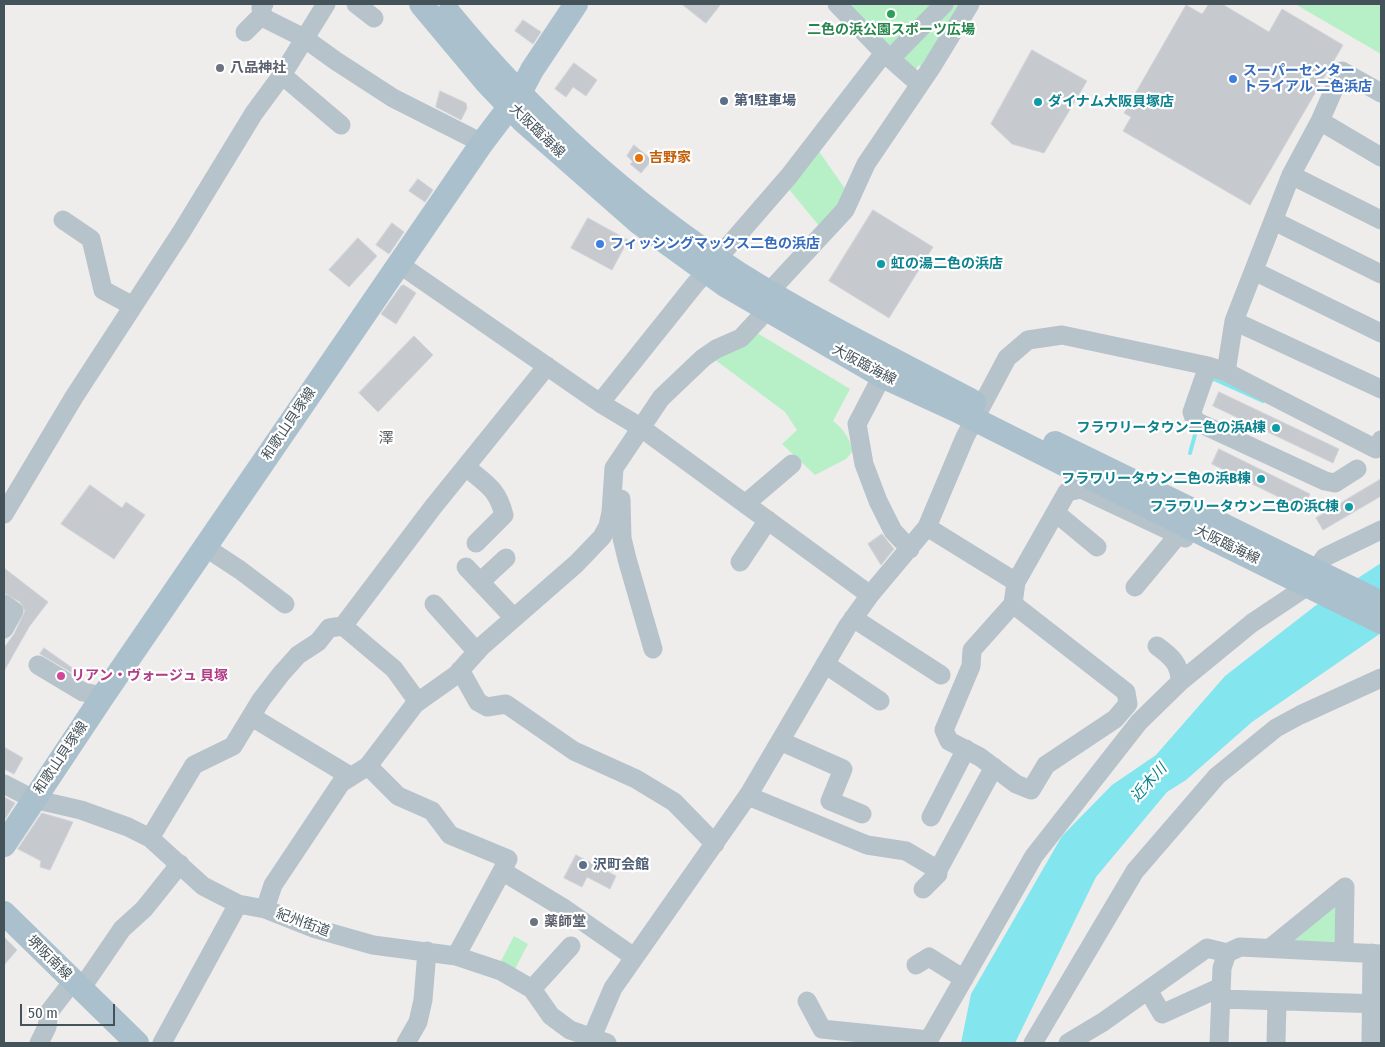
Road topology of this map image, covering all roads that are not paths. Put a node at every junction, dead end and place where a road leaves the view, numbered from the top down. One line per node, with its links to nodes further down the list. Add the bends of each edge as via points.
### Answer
1 (326, 4): 12 (street)
2 (356, 4): 10 (street)
3 (421, 4): 17 (main road, 大阪臨海線, via 487,83)
4 (442, 4): 17 (main road, 大阪臨海線)
5 (576, 4): 17 (main road, 和歌山貝塚線)
6 (837, 4): 13 (street)
7 (944, 4): 13 (street)
8 (970, 4): 15 (street)
9 (264, 9): 11 (street); 12 (street, via 264,18)
10 (374, 18)
11 (245, 32)
12 (304, 38): 14 (street); 20 (street, via 393,98)
13 (888, 55): 15 (street); 27 (street)
14 (282, 75): 19 (street); 31 (street, via 254,113)
15 (920, 84): 30 (street, via 866,164 844,210)
16 (1381, 93): 18 (street, via 1342,71)
17 (515, 99): 20 (main road, 和歌山貝塚線); 27 (main road, 大阪臨海線, via 530,127 638,222)
18 (1320, 121): 21 (street); 22 (street)
19 (341, 124)
20 (482, 143): 26 (main road, 和歌山貝塚線)
21 (1381, 157)
22 (1292, 175): 24 (street); 25 (street)
23 (63, 220): 31 (street, via 91,239 103,290)
24 (1381, 220)
25 (1274, 221): 28 (street); 29 (street)
26 (399, 264): 34 (street); 56 (main road, 和歌山貝塚線)
27 (714, 266): 30 (main road, 大阪臨海線, via 725,285); 39 (street)
28 (1254, 271): 32 (street); 33 (street)
29 (1381, 274)
30 (768, 300): 37 (main road, 大阪臨海線); 40 (main road, 大阪臨海線, via 885,358); 41 (street, via 741,338 716,349 686,372)
31 (133, 306): 49 (street)
32 (1234, 321): 36 (street); 38 (street)
33 (1381, 333)
34 (548, 366): 39 (street); 44 (street)
35 (1208, 366): 36 (street); 40 (street, via 1062,335 1028,340 1007,358); 45 (street, via 1192,412 1195,421 1325,481 1335,483)
36 (1226, 372): 42 (street, via 1376,449)
37 (882, 376): 40 (main road, 大阪臨海線); 58 (street, via 858,424 864,464 893,531)
38 (1381, 389)
39 (600, 403): 41 (street)
40 (978, 413): 51 (street); 53 (main road, 大阪臨海線)
41 (640, 427): 46 (street, via 614,468); 47 (street)
42 (1381, 440)
43 (792, 464): 47 (street)
44 (466, 466): 55 (street, via 494,490 504,515); 75 (street)
45 (1357, 469)
46 (612, 488): 72 (street, via 608,526 602,537); 78 (street, via 622,500 622,538)
47 (746, 504): 50 (street)
48 (1056, 513): 54 (street, via 1067,492 1081,489); 57 (street); 63 (street)
49 (4, 514)
50 (768, 520): 60 (street); 66 (street)
51 (927, 527): 58 (street); 63 (street)
52 (1381, 530): 65 (street, via 1324,557)
53 (1219, 532): 67 (main road, 大阪臨海線, bridge); 74 (main road, 大阪臨海線, bridge)
54 (1178, 534): 64 (street); 65 (street)
55 (476, 542)
56 (205, 547): 69 (street); 86 (main road, 和歌山貝塚線)
57 (1097, 547)
58 (910, 549): 66 (street)
59 (506, 558): 62 (street)
60 (740, 562)
61 (466, 567): 62 (street)
62 (480, 582): 72 (street)
63 (1016, 582): 71 (street)
64 (1135, 587)
65 (1300, 591): 85 (street, via 1252,624)
66 (870, 594): 73 (street)
67 (1381, 603)
68 (4, 604): 76 (street, via 14,611)
69 (285, 604)
70 (434, 604): 79 (street)
71 (1013, 604): 91 (street, via 972,650 971,666 944,730 949,741); 93 (street, via 1126,692 1128,704 1115,718 1046,765 1031,790 1016,784)
72 (514, 618): 79 (street)
73 (853, 618): 80 (street); 83 (street)
74 (1381, 622)
75 (343, 626): 88 (street, via 394,669); 89 (street, via 329,628 318,642 289,665 261,700)
76 (4, 629)
77 (1157, 646): 85 (street, via 1174,659 1180,670)
78 (648, 648)
79 (477, 652): 82 (street)
80 (825, 664): 87 (street); 90 (street)
81 (38, 665): 86 (street, via 83,692)
82 (460, 670): 88 (street); 101 (street, via 478,702 487,706 506,704 574,751 636,779 674,802)
83 (942, 675)
84 (1381, 678): 133 (street, via 1276,728 1217,776 1135,871)
85 (1180, 682): 119 (street, via 1139,722 1034,856)
86 (103, 696): 97 (main road, 和歌山貝塚線)
87 (880, 701)
88 (418, 702): 92 (street)
89 (252, 717): 94 (street); 100 (street, via 233,746 194,766)
90 (780, 742): 96 (street); 98 (street, via 843,769 830,801)
91 (966, 749): 93 (street); 99 (street)
92 (368, 766): 94 (street); 105 (street, via 398,796 432,812 450,835 508,859)
93 (994, 767): 104 (street)
94 (350, 776): 108 (street, via 341,783 294,851 273,885)
95 (4, 784): 97 (street, 紀州街道)
96 (748, 796): 101 (street); 104 (street, via 866,846 906,851)
97 (33, 799): 100 (street, 紀州街道, via 81,810); 102 (main road, 和歌山貝塚線)
98 (862, 814)
99 (931, 818)
100 (150, 838): 103 (street, 紀州街道)
101 (715, 844): 117 (street)
102 (4, 845)
103 (180, 864): 107 (street, 紀州街道, via 203,886); 120 (street)
104 (938, 870): 106 (street)
105 (502, 872): 116 (street); 117 (street)
106 (923, 889)
107 (238, 904): 108 (street, 紀州街道); 131 (street)
108 (265, 909): 112 (street, 紀州街道, via 373,946)
109 (4, 913): 120 (main road, 堺阪南線)
110 (571, 946): 121 (street)
111 (1270, 948): 113 (street); 113 (street, via 1345,887); 114 (street, via 1240,947)
112 (427, 951): 116 (street, 紀州街道); 132 (street, via 420,1014)
113 (1344, 952): 115 (street)
114 (1227, 953): 122 (street, via 1207,948); 123 (street, via 1222,968)
115 (1377, 954): 126 (street)
116 (456, 956): 121 (street, 紀州街道, via 502,971)
117 (634, 957): 127 (street, via 613,988)
118 (916, 965): 119 (street, via 929,957)
119 (964, 979): 128 (street)
120 (77, 985): 129 (street, via 49,1012 47,1027); 130 (main road, 堺阪南線)
121 (532, 989): 127 (street, 紀州街道, via 551,1016 570,1030)
122 (1148, 990): 123 (street, via 1162,1014); 134 (street)
123 (1221, 993): 125 (street); 135 (street)
124 (807, 1000): 128 (street, via 822,1029)
125 (1277, 1001): 126 (street); 136 (street)
126 (1376, 1004): 137 (street)
127 (601, 1041)
128 (928, 1042)
129 (39, 1043)
130 (137, 1043)
131 (162, 1043)
132 (406, 1043)
133 (1033, 1043)
134 (1068, 1043)
135 (1220, 1043)
136 (1276, 1043)
137 (1371, 1043)

